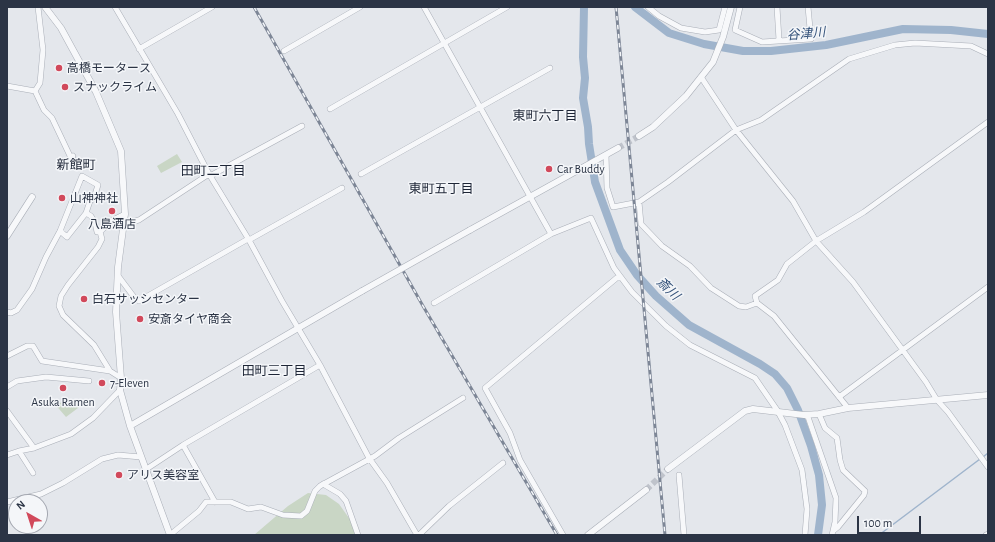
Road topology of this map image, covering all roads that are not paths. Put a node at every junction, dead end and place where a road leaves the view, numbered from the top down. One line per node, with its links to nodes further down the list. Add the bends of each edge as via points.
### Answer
1 (38, 7): 22 (street, via 43,50 40,83)
2 (45, 7): 39 (street, via 61,28 96,92 121,152)
3 (115, 7): 16 (street)
4 (212, 7): 16 (street)
5 (360, 7): 17 (street)
6 (424, 7): 15 (street)
7 (507, 7): 15 (street)
8 (648, 7): 9 (street, via 681,28 705,32 719,30)
9 (725, 7)
10 (731, 7): 20 (street, via 713,62)
11 (740, 7): 14 (street, via 734,30 762,42)
12 (777, 7): 14 (street)
13 (808, 7): 14 (street, via 811,39)
14 (779, 40)
15 (444, 43): 23 (street); 24 (street)
16 (139, 49): 33 (street, via 178,114)
17 (284, 51)
18 (988, 54): 27 (street, via 971,46 926,43 895,45 845,61 762,120)
19 (550, 68): 23 (street)
20 (701, 77): 27 (street); 28 (street, via 686,96)
21 (7, 86): 22 (street)
22 (35, 91): 31 (street, via 44,110 52,118 71,158)
23 (480, 106): 32 (street); 35 (street)
24 (330, 109)
25 (988, 122): 46 (street, via 864,212)
26 (302, 126): 33 (street)
27 (736, 130): 37 (street); 46 (street, via 793,200)
28 (639, 136)
29 (618, 148): 30 (street)
30 (605, 155): 35 (street); 37 (street, via 607,188 613,207)
31 (73, 156)
32 (361, 174)
33 (210, 175): 40 (street, via 139,220); 45 (street)
34 (342, 188): 45 (street)
35 (530, 196): 43 (street); 53 (street, bridge)
36 (32, 197): 44 (street)
37 (639, 202): 50 (street, via 641,224 662,246 690,266 711,288 739,306 746,307)
38 (86, 213): 41 (street, via 67,237); 41 (street, via 98,185 82,176); 42 (street, via 91,216 97,232)
39 (124, 214): 40 (street); 42 (street, via 111,221)
40 (124, 224): 48 (street)
41 (60, 231): 52 (street, via 32,289 16,310)
42 (100, 232): 57 (street, via 102,239 98,247 68,285 61,296 59,306 63,314 94,345)
43 (551, 234): 47 (street, via 591,218); 51 (street)
44 (7, 236)
45 (249, 240): 48 (street, via 140,301); 53 (street)
46 (816, 241): 50 (street, via 787,264 778,280 755,296); 54 (street, via 853,282)
47 (619, 276): 68 (street, via 661,322 684,340 755,378); 92 (street, via 485,388 510,433 520,460)
48 (119, 277): 58 (street, via 116,312)
49 (988, 287): 54 (street)
50 (758, 302): 63 (street, via 774,316)
51 (434, 303)
52 (7, 312)
53 (299, 329): 56 (street); 71 (street)
54 (902, 350): 63 (street); 65 (street)
55 (7, 356): 57 (street, via 27,346 33,346 42,360)
56 (320, 365): 72 (street); 77 (street)
57 (110, 371): 58 (street)
58 (122, 378): 61 (street)
59 (89, 380): 60 (street, via 46,377 17,381)
60 (7, 387)
61 (120, 390): 71 (street); 73 (street, via 93,418 75,432)
62 (988, 395): 65 (street)
63 (838, 397): 66 (street)
64 (463, 398): 77 (street)
65 (937, 400): 66 (street); 79 (street)
66 (848, 408): 69 (street)
67 (7, 411): 73 (street)
68 (779, 411): 70 (street); 80 (street, via 745,411); 95 (street, via 802,470 807,509)
69 (819, 414): 70 (street); 88 (street, via 825,428 837,438 843,470 865,491)
70 (804, 415): 88 (street, via 808,417 836,498)
71 (130, 426): 76 (street)
72 (183, 445): 81 (street); 87 (street)
73 (34, 448): 74 (street)
74 (19, 451): 75 (street); 82 (street)
75 (7, 455)
76 (141, 457): 81 (street); 86 (street, via 118,455 102,459 41,494)
77 (369, 458): 84 (street); 91 (street, via 388,483)
78 (503, 463): 91 (street, via 448,506)
79 (988, 467)
80 (668, 469)
81 (145, 470): 89 (street)
82 (33, 472)
83 (679, 475): 94 (street)
84 (323, 484): 87 (street, via 314,491 307,511 297,517 261,507 248,509 231,502); 90 (street, via 340,494 346,501)
85 (646, 490): 93 (street)
86 (7, 502)
87 (215, 502): 89 (street, via 206,502)
88 (832, 533)
89 (170, 535)
90 (358, 535)
91 (418, 535)
92 (563, 535)
93 (588, 535)
94 (684, 535)
95 (805, 535)

